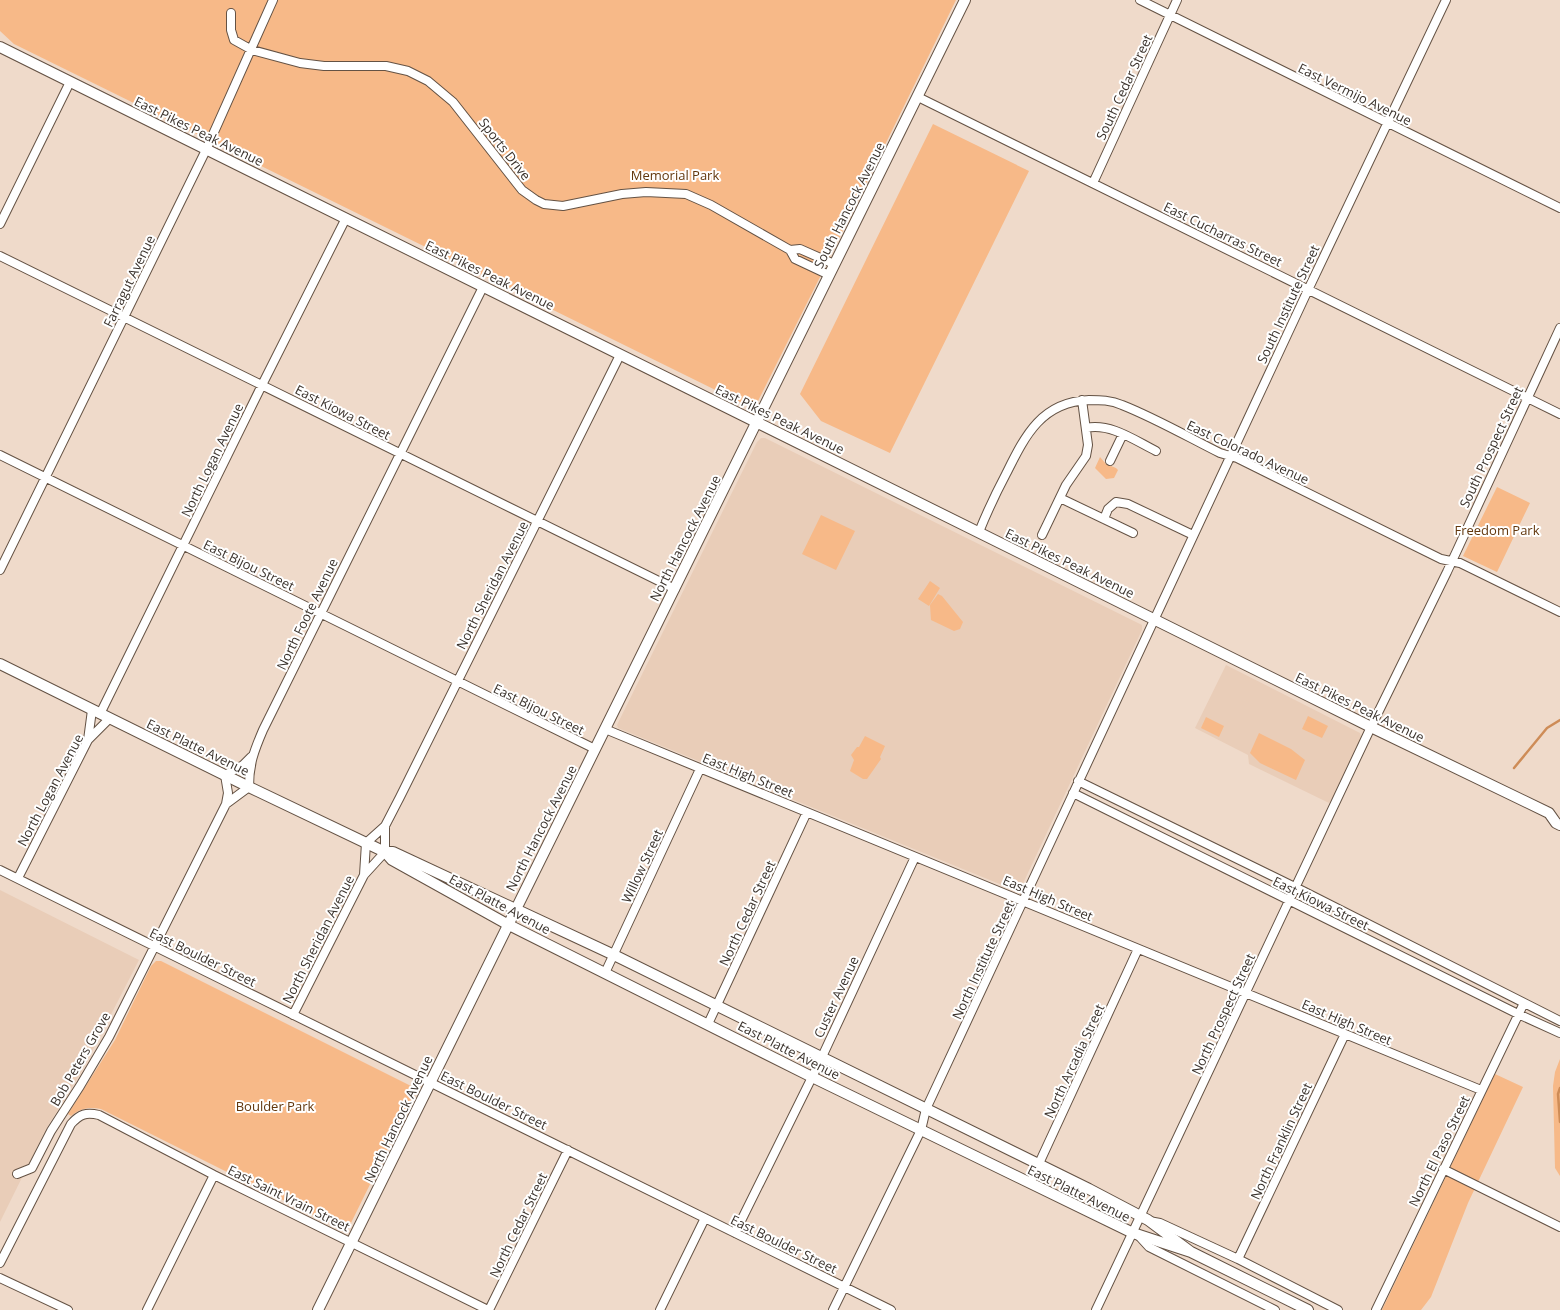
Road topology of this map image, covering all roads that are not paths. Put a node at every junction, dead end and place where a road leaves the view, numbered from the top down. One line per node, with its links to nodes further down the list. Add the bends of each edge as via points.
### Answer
1 (273, 0): 9 (street, Farragut Avenue)
2 (965, 0): 11 (main road, South Hancock Avenue)
3 (1140, 0): 7 (street, East Vermijo Avenue)
4 (1177, 0): 7 (street, South Cedar Street)
5 (1446, 0): 12 (street, South Institute Street)
6 (231, 12): 9 (street, Sports Drive, via 231,35 238,43)
7 (1170, 15): 12 (street, East Vermijo Avenue); 14 (street, South Cedar Street)
8 (0, 47): 10 (main road, East Pikes Peak Avenue)
9 (252, 50): 13 (street, Farragut Avenue); 18 (street, Sports Drive, via 300,63 324,66 386,66 418,76 437,87 453,102 522,190 544,204 563,206 622,194 646,192 686,194 703,200)
10 (70, 82): 13 (main road, East Pikes Peak Avenue); 17 (street)
11 (918, 97): 14 (street, East Cucharras Street); 20 (main road, South Hancock Avenue)
12 (1386, 123): 15 (street, East Vermijo Avenue); 23 (street, South Institute Street)
13 (206, 150): 16 (main road, East Pikes Peak Avenue); 24 (street, Farragut Avenue)
14 (1093, 183): 23 (street, East Cucharras Street)
15 (1560, 208)
16 (346, 218): 22 (main road, East Pikes Peak Avenue); 27 (street, North Logan Avenue)
17 (0, 224)
18 (790, 250): 20 (street, Sports Drive, via 800,249); 21 (street, Sports Drive, via 794,259)
19 (0, 256): 24 (street, East Kiowa Street)
20 (834, 264): 21 (main road, South Hancock Avenue)
21 (829, 275): 31 (main road, South Hancock Avenue)
22 (483, 287): 26 (main road, East Pikes Peak Avenue); 35 (street, North Foote Avenue)
23 (1308, 290): 28 (street, East Cucharras Street); 37 (street, South Institute Street)
24 (125, 318): 27 (street, East Kiowa Street); 39 (street, Farragut Avenue)
25 (1560, 328): 28 (street, South Prospect Street)
26 (620, 355): 31 (main road, East Pikes Peak Avenue); 42 (street, North Sheridan Avenue)
27 (262, 385): 35 (street, East Kiowa Street); 47 (street, North Logan Avenue)
28 (1527, 398): 30 (street, East Cucharras Street); 48 (street, South Prospect Street)
29 (1082, 400): 32 (street); 37 (street, East Colorado Avenue, via 1104,400 1122,404); 43 (street, East Colorado Avenue, via 1055,408 1032,428 992,502)
30 (1560, 414)
31 (758, 423): 43 (main road, East Pikes Peak Avenue); 50 (main road, North Hancock Avenue)
32 (1086, 428): 33 (street, via 1095,426); 40 (street, via 1086,456)
33 (1123, 434): 34 (street); 38 (street)
34 (1156, 450)
35 (400, 454): 42 (street, East Kiowa Street); 52 (street, North Foote Avenue)
36 (0, 455): 39 (street, East Bijou Street)
37 (1230, 456): 46 (street, South Institute Street); 48 (street, East Colorado Avenue, via 1442,560)
38 (1110, 461)
39 (46, 477): 47 (street, East Bijou Street); 49 (street, Farragut Avenue)
40 (1060, 498): 41 (street); 45 (street)
41 (1104, 519): 44 (street); 46 (street, via 1108,509 1116,502 1128,504)
42 (538, 521): 50 (street, East Kiowa Street); 55 (street, North Sheridan Avenue)
43 (979, 532): 53 (main road, East Pikes Peak Avenue)
44 (1133, 533)
45 (1042, 535)
46 (1193, 535): 53 (street, South Institute Street)
47 (183, 546): 52 (street, East Bijou Street); 56 (street, North Logan Avenue)
48 (1452, 561): 51 (street, East Colorado Avenue); 58 (street, South Prospect Street)
49 (0, 570)
50 (675, 589): 59 (main road, North Hancock Avenue)
51 (1560, 612)
52 (321, 613): 55 (street, East Bijou Street); 62 (street, North Foote Avenue)
53 (1154, 618): 58 (main road, East Pikes Peak Avenue); 65 (street, North Institute Street)
54 (0, 664): 56 (main road, East Platte Avenue)
55 (457, 682): 61 (street, East Bijou Street); 73 (street, North Sheridan Avenue)
56 (96, 712): 57 (main road, East Platte Avenue); 60 (street, North Logan Avenue)
57 (110, 718): 60 (street, North Logan Avenue); 64 (main road, East Platte Avenue)
58 (1371, 728): 71 (main road, East Pikes Peak Avenue); 80 (street, North Prospect Street)
59 (605, 729): 61 (main road, North Hancock Avenue); 63 (street, East High Street)
60 (88, 740): 79 (street, North Logan Avenue)
61 (595, 749): 83 (main road, North Hancock Avenue)
62 (252, 756): 64 (street, via 243,765); 66 (street, North Foote Avenue)
63 (700, 769): 70 (street, East High Street); 87 (street, Willow Street)
64 (225, 775): 66 (main road, East Platte Avenue); 68 (street, via 228,793)
65 (1078, 781): 67 (street, North Institute Street); 80 (street, East Kiowa Street)
66 (249, 787): 68 (street); 74 (main road, East Platte Avenue)
67 (1073, 793): 81 (street, North Institute Street); 82 (street, East Kiowa Street)
68 (226, 804): 85 (street)
69 (1560, 811): 71 (main road)
70 (807, 812): 76 (street, East High Street); 91 (street, North Cedar Street)
71 (1549, 813): 72 (main road, East Pikes Peak Avenue)
72 (1560, 825)
73 (385, 826): 74 (street, North Sheridan Avenue); 75 (street, North Sheridan Avenue)
74 (366, 844): 75 (main road, East Platte Avenue); 78 (street, North Sheridan Avenue)
75 (385, 852): 78 (street, North Sheridan Avenue); 83 (main road, East Platte Avenue, via 393,852); 84 (main road, East Platte Avenue, via 392,860)
76 (915, 857): 81 (street, East High Street); 98 (street, Custer Avenue)
77 (0, 870): 79 (street, East Boulder Street)
78 (364, 875): 93 (street, North Sheridan Avenue)
79 (18, 878): 85 (street, East Boulder Street)
80 (1296, 888): 82 (street, North Prospect Street); 90 (street, East Kiowa Street)
81 (1024, 901): 86 (street, East High Street); 102 (street, North Institute Street)
82 (1290, 901): 89 (street, North Prospect Street); 92 (street, East Kiowa Street)
83 (515, 908): 84 (main road, North Hancock Avenue); 87 (main road, East Platte Avenue)
84 (507, 924): 88 (main road, East Platte Avenue); 100 (main road, North Hancock Avenue)
85 (155, 946): 93 (street, East Boulder Street); 107 (street, Bob Peters Grove, via 109,1037 50,1131 36,1162 32,1168)
86 (1138, 949): 89 (street, East High Street); 105 (street, North Arcadia Street)
87 (614, 955): 88 (street, Willow Street); 91 (main road, East Platte Avenue)
88 (605, 973): 95 (main road, East Platte Avenue)
89 (1247, 993): 97 (street, East High Street); 111 (street, North Prospect Street)
90 (1524, 1003): 92 (street, North El Paso Street); 94 (street, East Kiowa Street)
91 (716, 1006): 95 (street, North Cedar Street); 98 (main road, East Platte Avenue)
92 (1518, 1014): 96 (street, East Kiowa Street); 101 (street, North El Paso Street)
93 (294, 1015): 100 (street, East Boulder Street)
94 (1560, 1021)
95 (708, 1024): 99 (main road, East Platte Avenue)
96 (1560, 1033)
97 (1345, 1034): 101 (street, East High Street); 117 (street, North Franklin Street)
98 (821, 1059): 99 (street, Custer Avenue); 102 (main road, East Platte Avenue)
99 (812, 1077): 103 (main road, East Platte Avenue); 113 (street, Custer Avenue)
100 (431, 1083): 104 (street, East Boulder Street); 115 (main road, North Hancock Avenue)
101 (1481, 1090): 106 (street, North El Paso Street)
102 (926, 1109): 103 (street, North Institute Street); 105 (main road, East Platte Avenue)
103 (921, 1130): 109 (main road, East Platte Avenue); 120 (street, North Institute Street)
104 (568, 1150): 110 (street, East Boulder Street); 124 (street, North Cedar Street)
105 (1039, 1165): 109 (street, North Arcadia Street); 111 (main road, East Platte Avenue)
106 (1443, 1170): 112 (street); 132 (street, North El Paso Street)
107 (17, 1174)
108 (214, 1175): 115 (street, East Saint Vrain Street); 118 (street, East Saint Vrain Street, via 99,1115 79,1115 60,1142); 122 (street)
109 (1030, 1183): 114 (main road, East Platte Avenue)
110 (705, 1218): 113 (street, East Boulder Street); 125 (street)
111 (1144, 1218): 114 (street, North Prospect Street); 116 (main road, East Platte Avenue); 117 (street)
112 (1560, 1228)
113 (735, 1233): 120 (street, East Boulder Street)
114 (1136, 1235): 116 (main road, East Platte Avenue); 128 (street, North Prospect Street); 129 (street, via 1148,1247)
115 (351, 1243): 123 (main road, North Hancock Avenue); 124 (street, East Saint Vrain Street)
116 (1191, 1252): 130 (main road, East Platte Avenue)
117 (1238, 1259): 131 (street)
118 (0, 1263)
119 (0, 1278): 121 (street)
120 (844, 1287): 126 (street, North Institute Street); 127 (street, East Boulder Street)
121 (68, 1310)
122 (147, 1310)
123 (318, 1310)
124 (488, 1310)
125 (660, 1310)
126 (832, 1310)
127 (891, 1310)
128 (1096, 1310)
129 (1275, 1310)
130 (1308, 1310)
131 (1338, 1310)
132 (1376, 1310)

